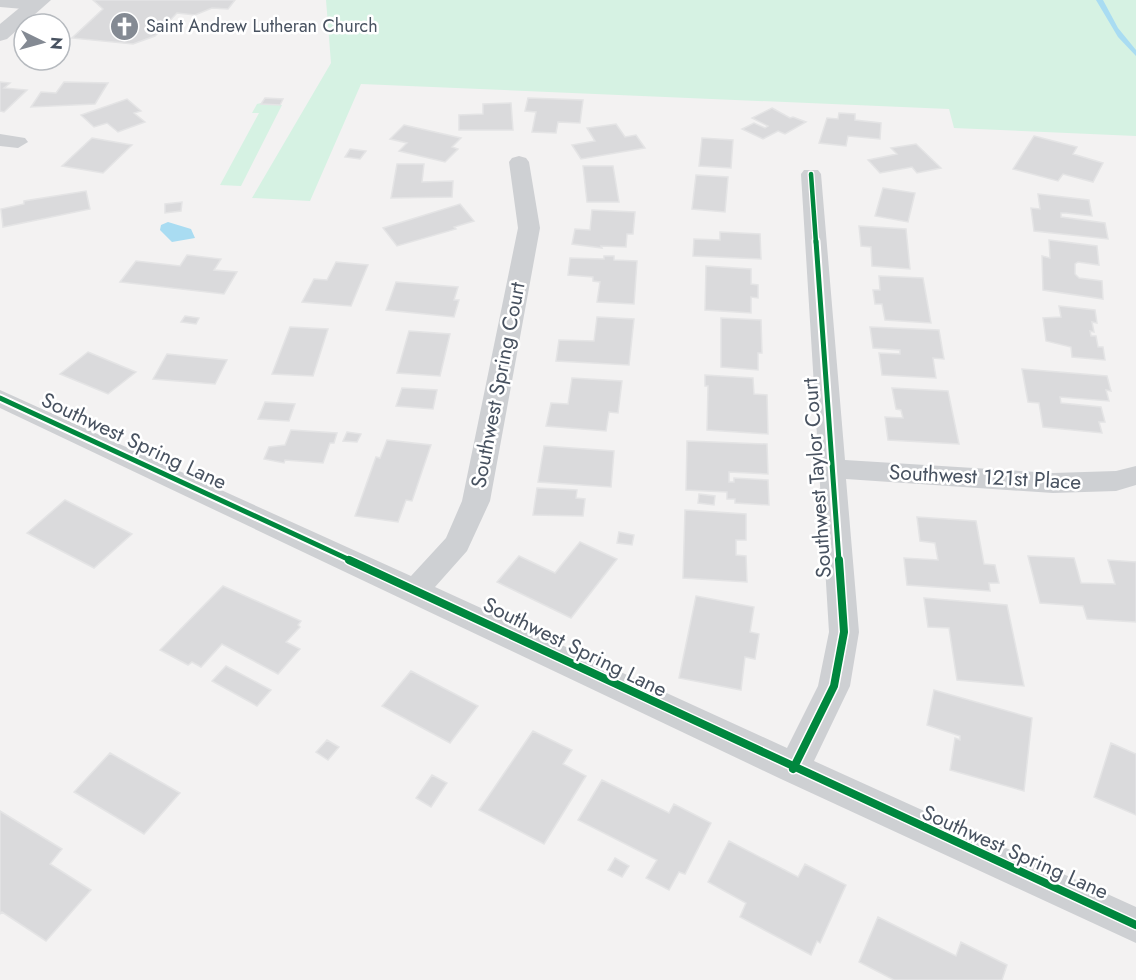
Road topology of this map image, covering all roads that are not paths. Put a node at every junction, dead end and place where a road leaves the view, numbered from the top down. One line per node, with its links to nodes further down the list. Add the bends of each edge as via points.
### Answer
1 (0, 2): 2 (street)
2 (38, 3): 3 (street)
3 (0, 35)
4 (519, 162): 9 (street, Southwest Spring Court, via 529,228 476,501 457,544)
5 (811, 174): 7 (street, Southwest Taylor Court)
6 (0, 398): 9 (street, Southwest Spring Lane)
7 (833, 469): 8 (street, Southwest 121st Place, via 1053,483 1116,481); 10 (street, Southwest Taylor Court, via 844,632 834,686)
8 (1136, 475)
9 (416, 589): 10 (street, Southwest Spring Lane)
10 (793, 769): 11 (street, Southwest Spring Lane)
11 (1136, 925)

